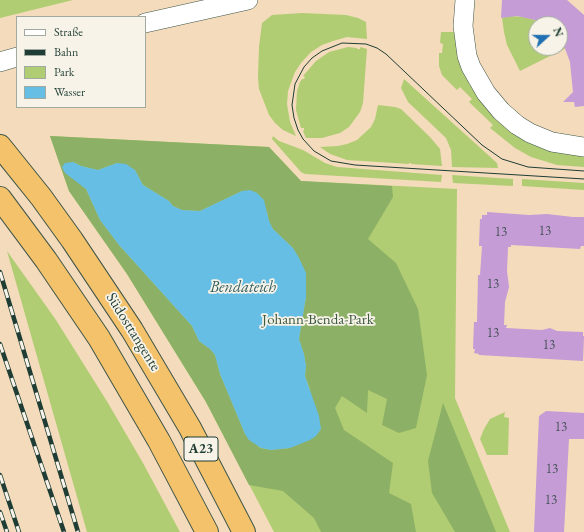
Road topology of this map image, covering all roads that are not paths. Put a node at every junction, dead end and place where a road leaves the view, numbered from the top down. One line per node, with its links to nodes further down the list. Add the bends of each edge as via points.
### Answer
1 (465, 0): 7 (street, via 463,26 467,56 486,93 501,111 530,133 552,142)
2 (241, 1): 3 (street)
3 (146, 23)
4 (16, 57): 5 (street)
5 (0, 62)
6 (0, 146): 10 (highway, Südosttangente / A23, via 41,197 105,288 152,362 190,428)
7 (584, 147)
8 (0, 198): 9 (highway, A23, via 78,306 133,394)
9 (207, 532)
10 (244, 532)

